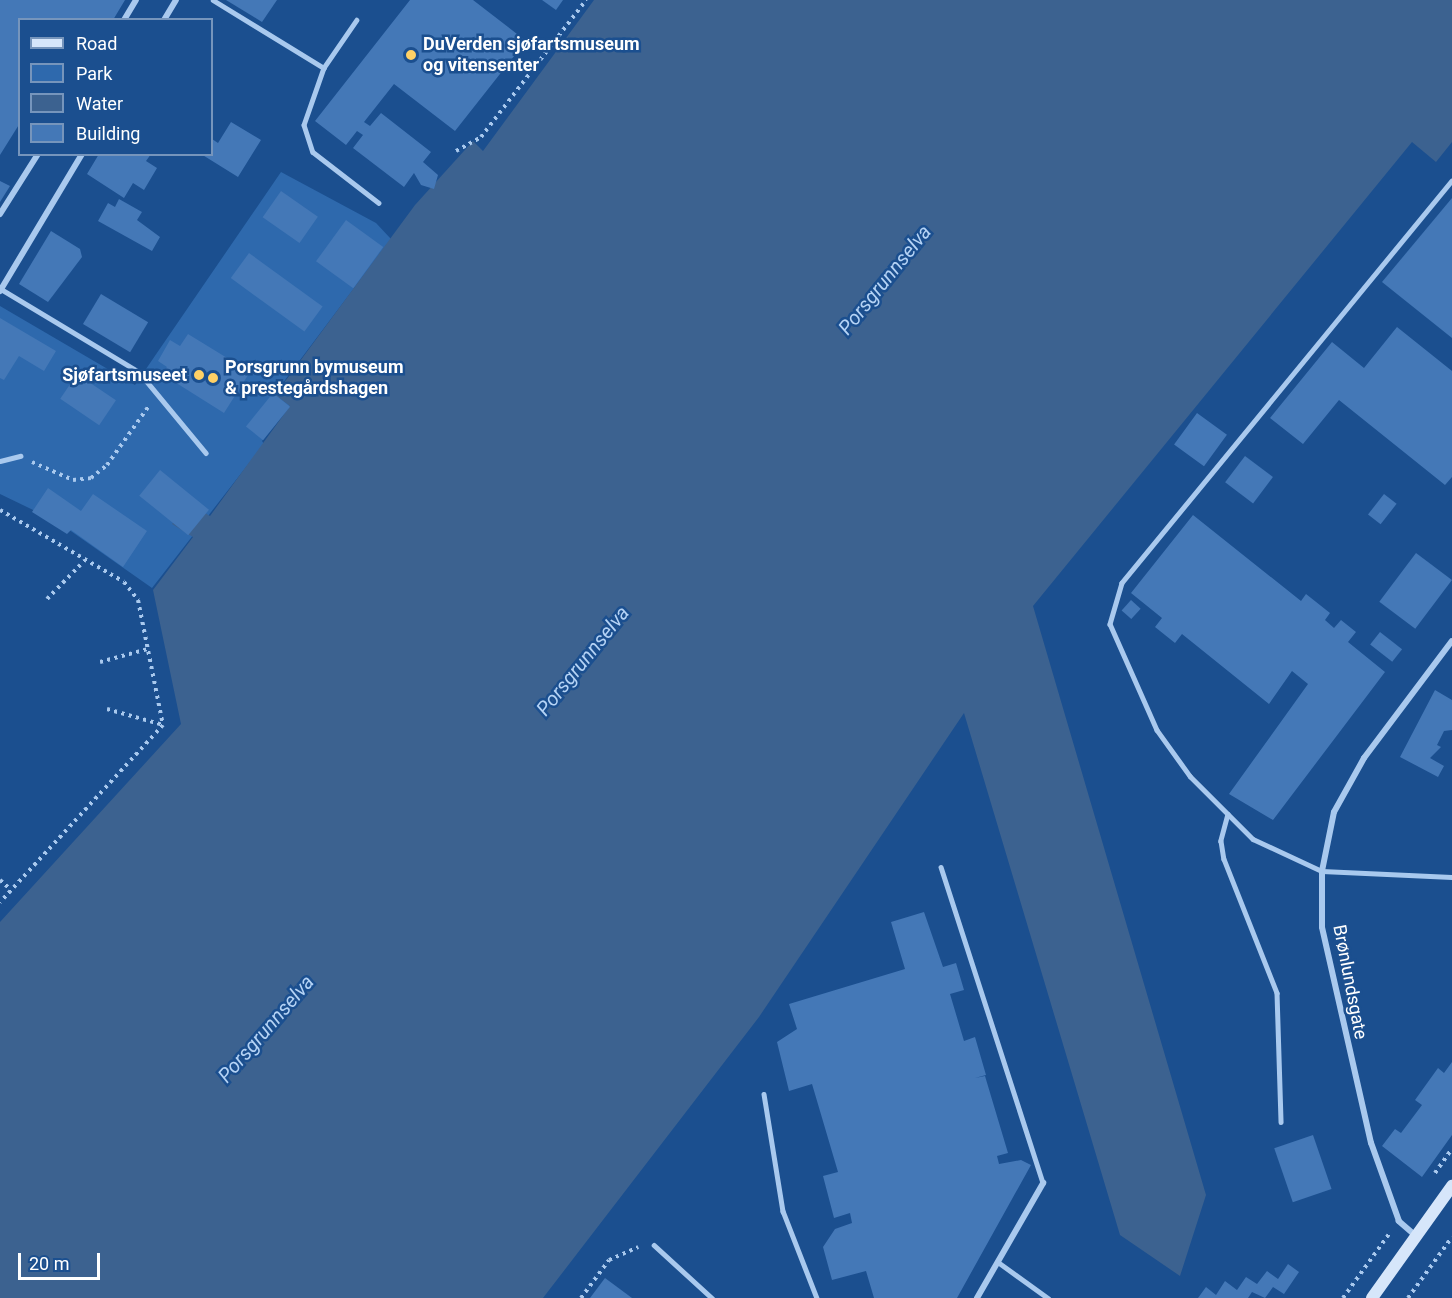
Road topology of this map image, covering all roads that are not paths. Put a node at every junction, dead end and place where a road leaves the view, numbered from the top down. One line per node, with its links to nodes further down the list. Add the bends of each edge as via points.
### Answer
1 (136, 0): 4 (street)
2 (176, 0): 5 (street)
3 (213, 0): 7 (lane)
4 (125, 18)
5 (165, 18)
6 (357, 20): 7 (lane)
7 (324, 68): 11 (lane, via 306,109 310,146)
8 (37, 156): 12 (street)
9 (81, 156): 13 (street)
10 (1452, 181): 19 (lane, via 1122,583 1111,607 1116,647 1157,730 1190,776)
11 (379, 203)
12 (0, 214)
13 (1, 290): 14 (lane, via 140,372)
14 (206, 453)
15 (20, 456): 16 (lane)
16 (0, 461)
17 (1452, 641): 18 (street, Brønlundsgate)
18 (1449, 649): 21 (street, Brønlundsgate, via 1364,758 1334,812)
19 (1228, 814): 21 (lane, via 1253,839); 24 (lane, via 1221,841 1224,859 1277,993)
20 (941, 867): 25 (lane)
21 (1322, 871): 22 (lane); 27 (street, Brønlundsgate, via 1322,927 1371,1143 1399,1221)
22 (1452, 877)
23 (764, 1094): 31 (lane, via 783,1211)
24 (1281, 1122)
25 (1043, 1184): 29 (street)
26 (1452, 1186): 27 (street)
27 (1416, 1236): 34 (street)
28 (654, 1245): 30 (lane)
29 (998, 1262): 32 (street); 33 (lane)
30 (712, 1298)
31 (817, 1298)
32 (977, 1298)
33 (1048, 1298)
34 (1372, 1298)

